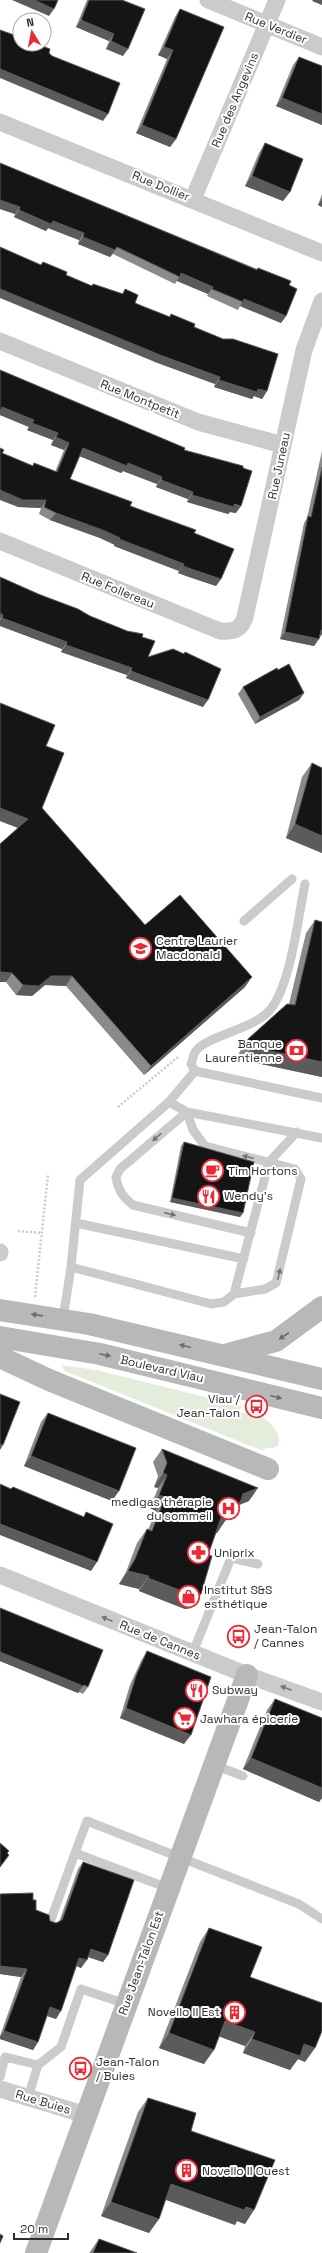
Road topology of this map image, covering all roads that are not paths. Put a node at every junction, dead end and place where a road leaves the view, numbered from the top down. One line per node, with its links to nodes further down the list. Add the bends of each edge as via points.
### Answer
1 (208, 0): 3 (street, Rue Verdier)
2 (277, 0): 3 (street, Rue des Angevins)
3 (266, 24): 4 (street, Rue Verdier); 6 (street, Rue des Angevins)
4 (322, 47)
5 (0, 122): 6 (street, Rue Dollier)
6 (193, 199): 7 (street, Rue Dollier)
7 (322, 253)
8 (322, 301): 10 (street, Rue Juneau, via 304,350)
9 (0, 341): 10 (street, Rue Montpetit, via 191,420)
10 (283, 445): 12 (street, Rue Juneau, via 245,617 242,625)
11 (0, 541): 12 (street, Rue Follereau, via 220,631)
12 (236, 630)
13 (292, 879): 15 (lane)
14 (305, 884): 16 (lane, via 279,997 269,1011 251,1025 210,1042 196,1052 191,1064)
15 (244, 921)
16 (195, 1071): 17 (lane); 18 (lane)
17 (322, 1098)
18 (169, 1102): 19 (lane); 23 (lane, via 80,1180)
19 (187, 1112): 20 (lane); 22 (lane, one-way to 19, via 205,1146 194,1130); 24 (lane, one-way to 24, via 120,1169 116,1177 117,1186 123,1197 133,1205)
20 (297, 1132): 21 (lane); 22 (lane)
21 (322, 1138)
22 (270, 1162): 24 (lane); 27 (lane, one-way to 22, via 265,1289 276,1283 301,1179 295,1169)
23 (76, 1223): 25 (lane); 26 (lane)
24 (251, 1233): 25 (lane)
25 (244, 1259): 27 (lane)
26 (72, 1267): 27 (lane, via 211,1304 224,1302); 30 (lane)
27 (234, 1294)
28 (322, 1307): 33 (main road, one-way to 33, via 276,1341)
29 (0, 1310): 30 (main road, one-way to 29)
30 (63, 1319): 33 (main road, one-way to 30)
31 (0, 1337): 32 (main road, Boulevard Viau)
32 (66, 1347): 36 (main road, via 46,1354 42,1369); 37 (main road, Boulevard Viau, one-way to 37)
33 (223, 1356): 35 (main road)
34 (0, 1357): 36 (main road)
35 (321, 1374): 37 (main road)
36 (49, 1380): 38 (main road)
37 (318, 1407)
38 (268, 1469)
39 (258, 1564): 41 (lane, via 231,1558)
40 (0, 1575): 41 (street, Rue de Cannes, one-way to 40)
41 (192, 1652): 42 (street, Rue de Cannes)
42 (247, 1675): 43 (street, Rue de Cannes, one-way to 42); 44 (main road, Rue Jean-Talon Est)
43 (322, 1702)
44 (214, 1764): 45 (lane); 47 (main road, Rue Jean-Talon Est)
45 (243, 1776)
46 (75, 1854): 47 (lane, via 87,1821); 48 (lane); 50 (lane)
47 (180, 1856): 48 (main road, Rue Jean-Talon Est); 49 (lane, via 299,1904)
48 (168, 1888): 51 (main road, Rue Jean-Talon Est)
49 (322, 1919)
50 (49, 1925)
51 (126, 2004): 52 (lane, via 81,1989 61,2046); 56 (main road, Rue Jean-Talon Est)
52 (38, 2065): 53 (lane, via 5,2057); 55 (lane)
53 (0, 2077)
54 (0, 2089): 55 (street, Rue Buies)
55 (28, 2097): 56 (street, Rue Buies)
56 (86, 2115): 57 (main road, Rue Jean-Talon Est)
57 (36, 2253)

